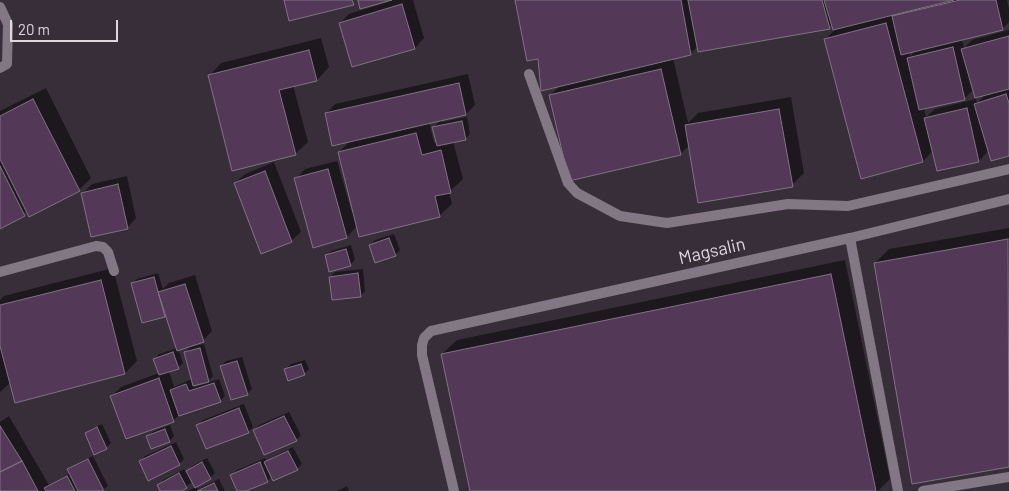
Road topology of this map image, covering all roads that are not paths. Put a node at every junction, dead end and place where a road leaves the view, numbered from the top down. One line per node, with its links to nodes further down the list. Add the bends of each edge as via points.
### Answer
1 (0, 7): 2 (street, via 8,24 7,64)
2 (0, 68)
3 (529, 74): 4 (street, via 568,183 576,193 620,216 667,223 788,204 848,206)
4 (1009, 170)
5 (1009, 199): 6 (street, Magsalin)
6 (850, 238): 10 (street, Magsalin, via 431,331 424,338 422,355); 11 (street)
7 (114, 271): 8 (street, via 108,252 96,246)
8 (0, 272)
9 (1009, 477): 12 (street)
10 (454, 491)
11 (898, 491)
12 (923, 491)

